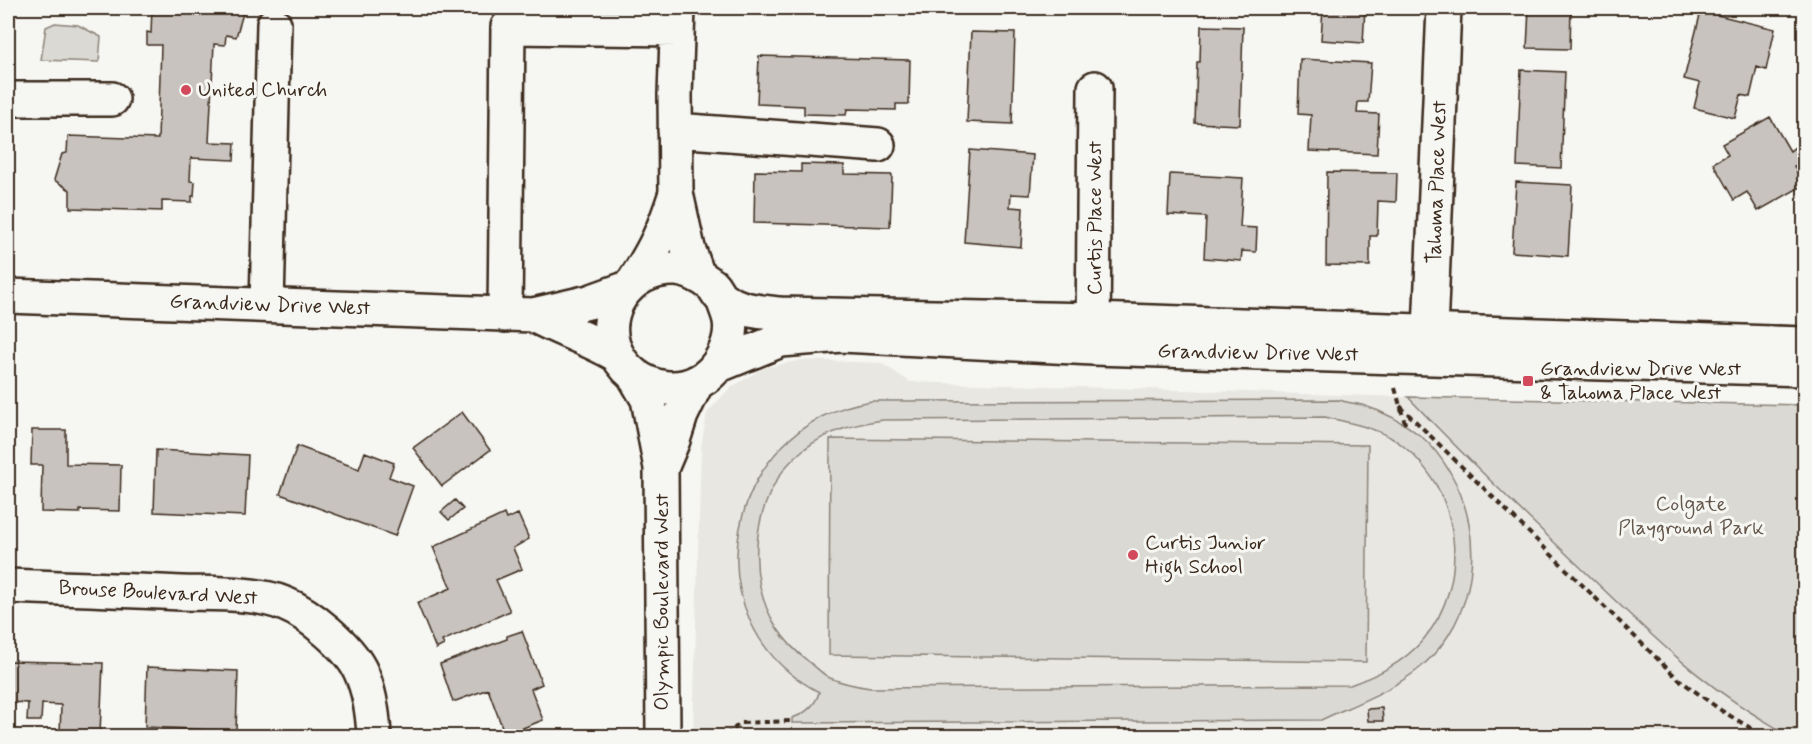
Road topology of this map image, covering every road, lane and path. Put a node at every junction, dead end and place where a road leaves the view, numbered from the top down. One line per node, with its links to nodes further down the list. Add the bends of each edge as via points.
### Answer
1 (1444, 8): 17 (street, Tahoma Place West)
2 (677, 18): 7 (street); 15 (street, via 508,27)
3 (274, 24): 14 (street)
4 (1095, 88): 16 (street, Curtis Place West)
5 (8, 99): 6 (street)
6 (112, 99)
7 (675, 130): 8 (street); 9 (street)
8 (878, 145)
9 (676, 193): 10 (street); 11 (street, via 665,229)
10 (698, 276): 11 (street, via 677,269 655,270); 13 (street)
11 (630, 285): 15 (street, Grandview Drive West, via 589,302); 19 (street, via 616,304 611,321 611,338)
12 (8, 296): 14 (street, Grandview Drive West)
13 (723, 299): 16 (street, Grandview Drive West, via 748,310 780,314); 21 (street, via 730,322 728,345)
14 (267, 305): 15 (street, Grandview Drive West)
15 (519, 315): 19 (street, Grandview Drive West, via 592,341)
16 (1094, 334): 17 (street, Grandview Drive West); 21 (street, Grandview Drive West, via 842,335 780,340)
17 (1430, 344): 18 (street, Grandview Drive West); 20 (street, Grandview Drive West)
18 (1804, 344)
19 (626, 366): 21 (street, via 655,387 676,389); 25 (street, Olympic Boulevard West, via 648,399)
20 (1804, 369)
21 (707, 374): 25 (street, Olympic Boulevard West, via 681,415)
22 (1395, 387): 23 (path)
23 (1400, 406): 24 (path); 31 (path, via 1677,678)
24 (1406, 427)
25 (661, 468): 29 (street, Olympic Boulevard West)
26 (8, 586): 28 (street, Brouse Boulevard West, via 213,594 285,603 317,624 352,657 373,712)
27 (792, 721): 30 (path, via 740,723)
28 (374, 736)
29 (663, 736)
30 (726, 736)
31 (1764, 736)

